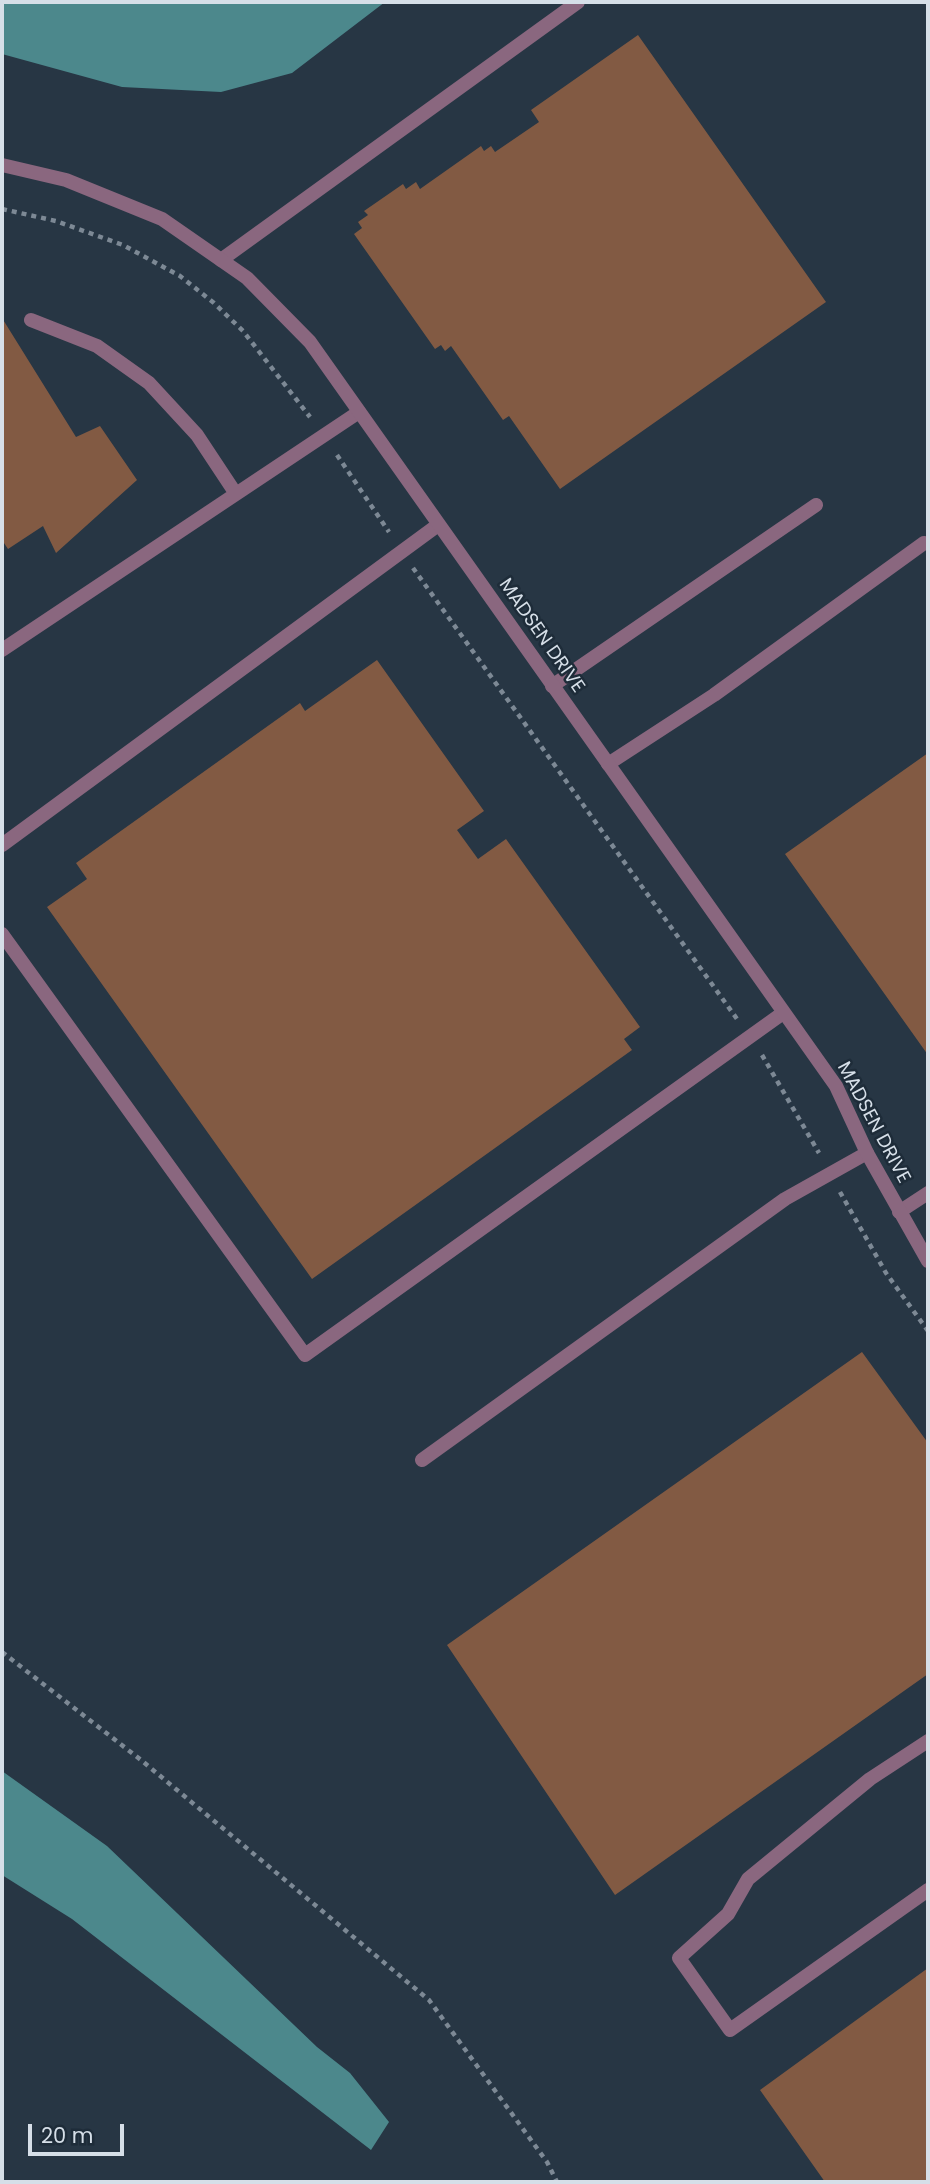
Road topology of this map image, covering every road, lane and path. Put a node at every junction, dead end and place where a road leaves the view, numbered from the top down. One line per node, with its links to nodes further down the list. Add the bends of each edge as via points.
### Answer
1 (578, 2): 4 (street)
2 (2, 165): 4 (street, MADSEN DRIVE, via 66,180 162,219)
3 (2, 209): 7 (path, via 55,221 123,245 180,276 243,331)
4 (221, 260): 6 (street, MADSEN DRIVE, via 247,278 310,342)
5 (31, 320): 8 (street, via 97,346 149,383 197,435)
6 (359, 412): 7 (street); 10 (street, MADSEN DRIVE)
7 (323, 436): 8 (street); 12 (path)
8 (236, 494): 13 (street)
9 (816, 505): 14 (street)
10 (438, 525): 12 (street); 14 (street, MADSEN DRIVE)
11 (924, 543): 15 (street, via 714,695)
12 (402, 551): 16 (street); 19 (path)
13 (2, 650)
14 (552, 686): 15 (street, MADSEN DRIVE)
15 (608, 764): 18 (street, MADSEN DRIVE)
16 (2, 845)
17 (2, 934): 19 (street, via 305,1355)
18 (783, 1013): 19 (street); 20 (street, MADSEN DRIVE, via 836,1086)
19 (750, 1037): 21 (path, via 788,1095)
20 (867, 1153): 21 (street); 23 (street, MADSEN DRIVE)
21 (830, 1174): 25 (path, via 886,1273); 26 (street, via 785,1199)
22 (928, 1193): 23 (street)
23 (899, 1212): 24 (street, MADSEN DRIVE)
24 (928, 1261)
25 (928, 1331)
26 (422, 1460)
27 (2, 1652): 30 (path, via 141,1760 429,2000)
28 (928, 1741): 29 (street, via 870,1779 748,1879 728,1914 679,1958 730,2029)
29 (928, 1890)
30 (557, 2182)

